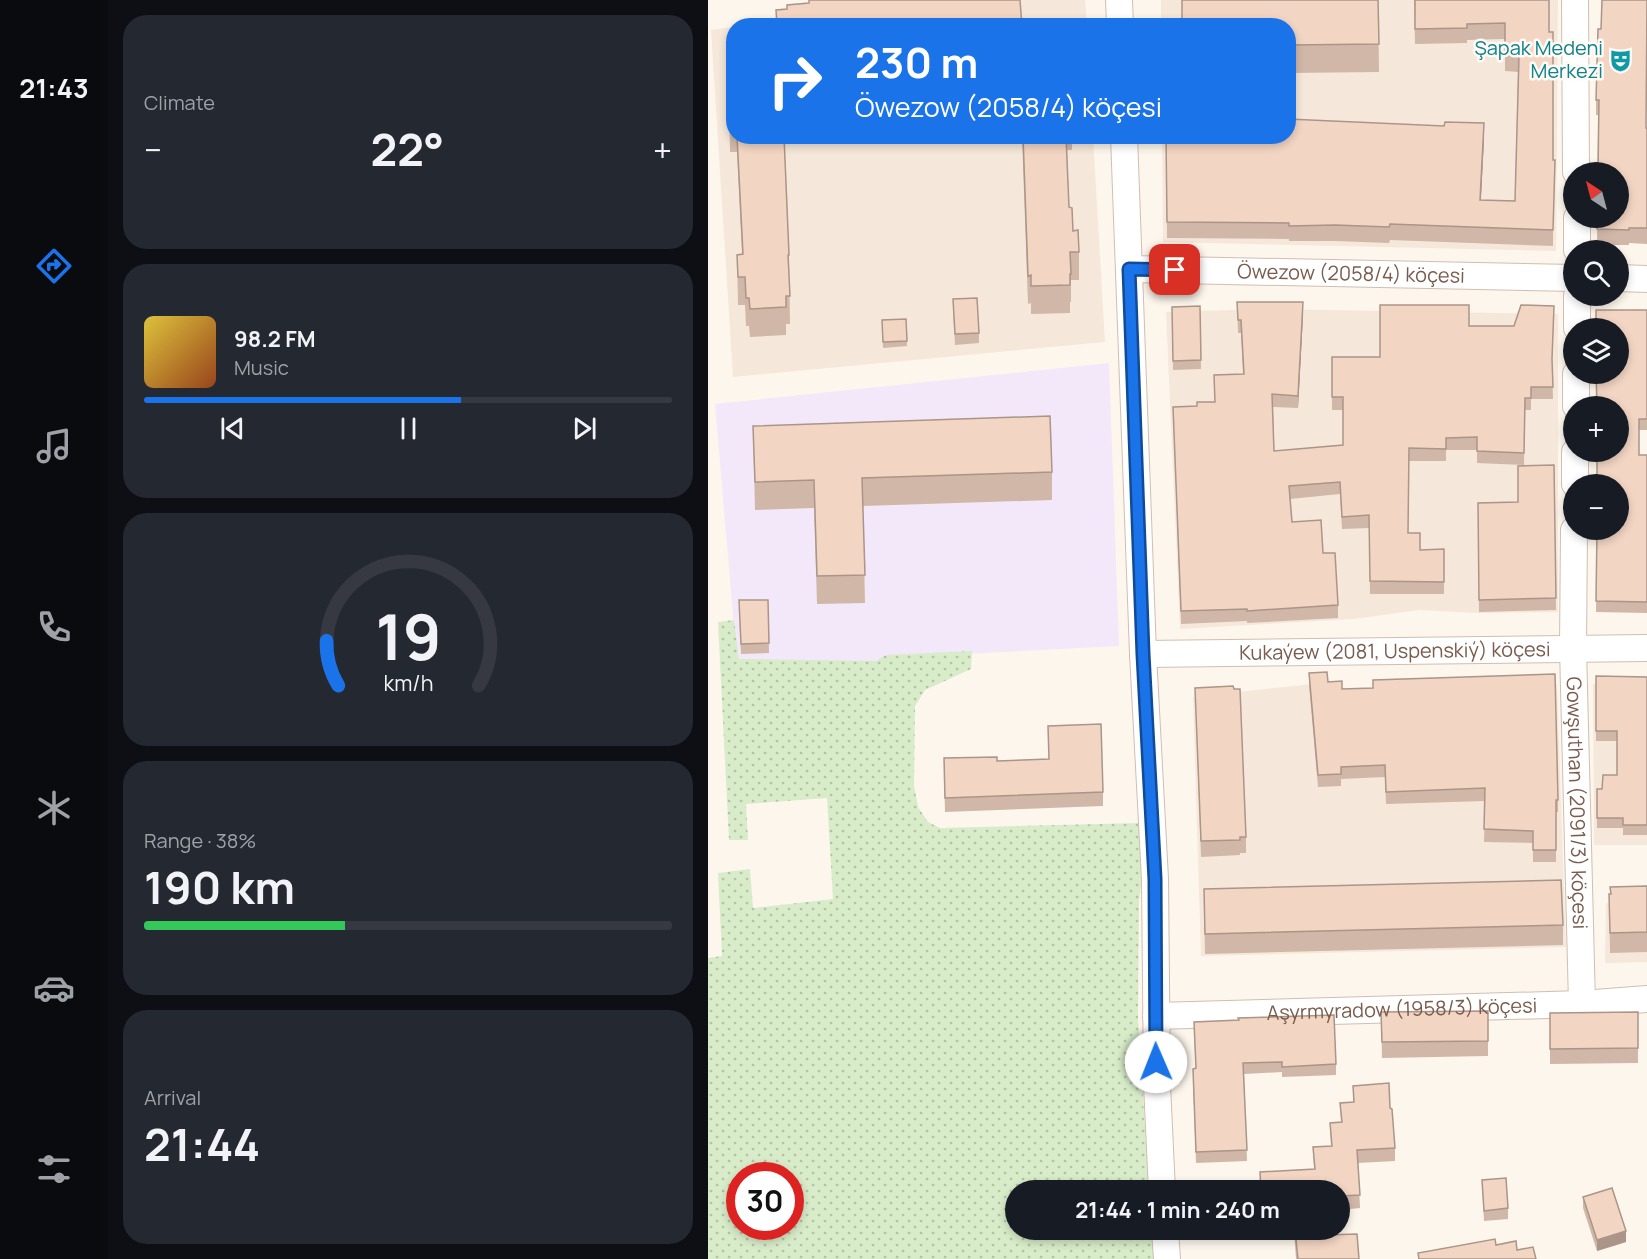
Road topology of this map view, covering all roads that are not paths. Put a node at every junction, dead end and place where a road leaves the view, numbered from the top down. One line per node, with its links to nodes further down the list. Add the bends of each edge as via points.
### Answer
1 (1119, 0): 3 (street)
2 (1575, 0): 5 (street)
3 (1120, 18)
4 (1124, 144): 6 (street)
5 (1576, 162)
6 (1129, 269): 7 (street, Öwezow (2058/4) köçesi); 13 (street)
7 (1563, 278)
8 (1629, 278): 9 (street)
9 (1647, 279)
10 (1574, 540): 11 (street, Gowşuthan (2091/3) köçesi)
11 (1573, 648): 12 (street, Kukaýew (2081, Uspenskiý) köçesi); 13 (street, Kukaýew (2081, Uspenskiý) köçesi); 15 (street, Gowşuthan (2091/3) köçesi)
12 (1647, 648)
13 (1143, 654): 16 (street, via 1155,879)
14 (1647, 999): 15 (street, Aşyrmyradow (1958/3) köçesi)
15 (1582, 1004): 16 (street, Aşyrmyradow (1958/3) köçesi)
16 (1156, 1016): 17 (street)
17 (1161, 1180)
18 (1166, 1240): 19 (street)
19 (1167, 1259)

